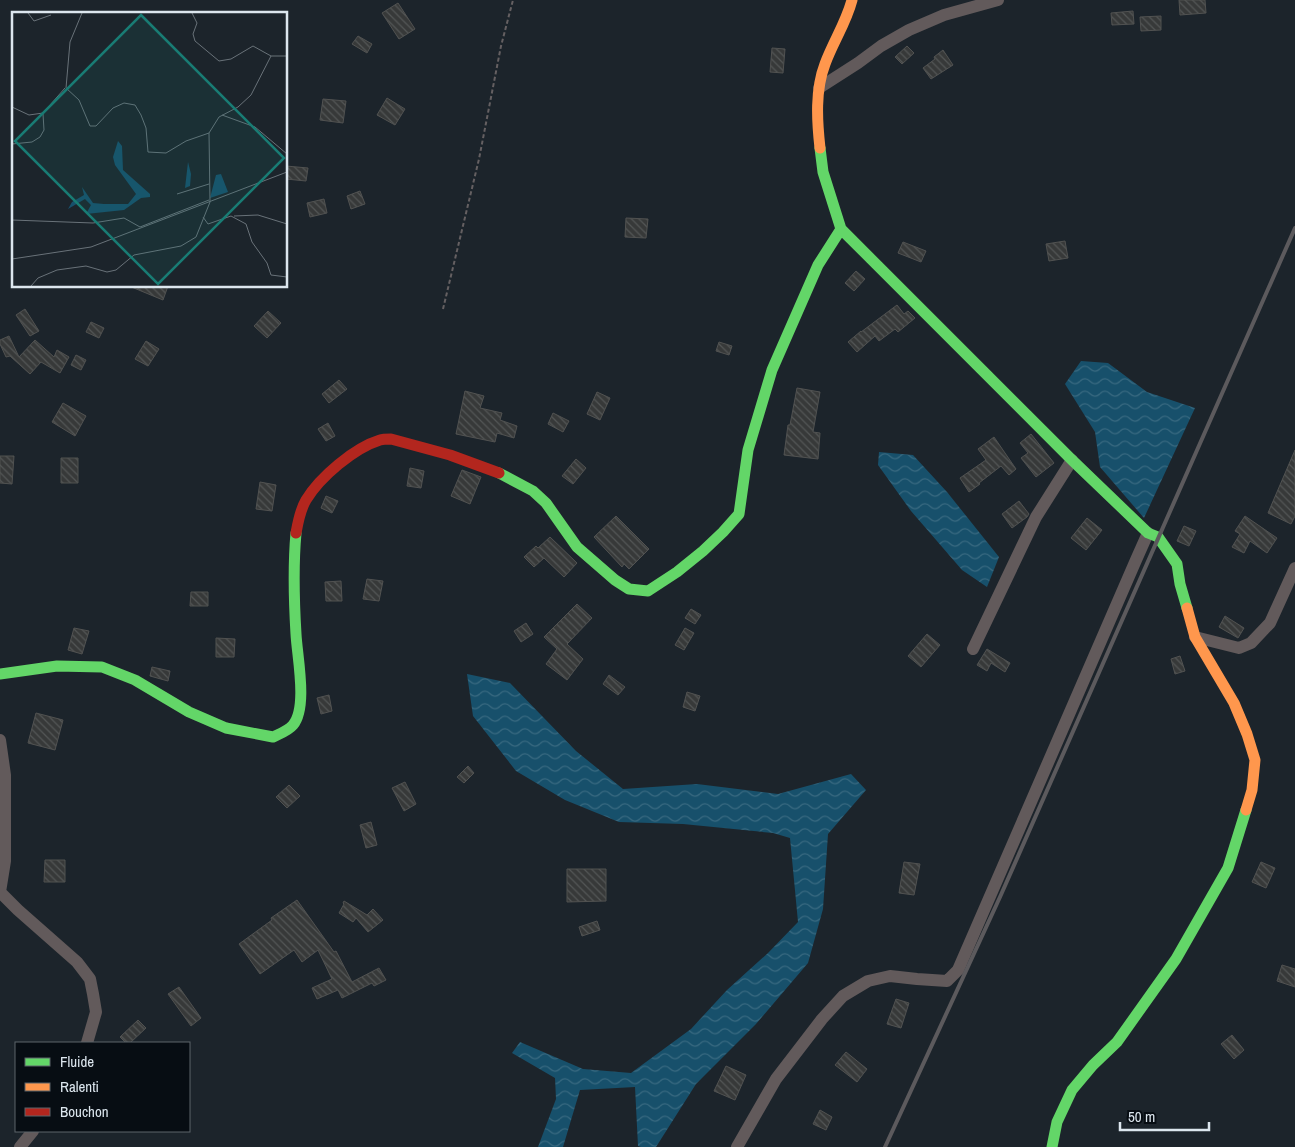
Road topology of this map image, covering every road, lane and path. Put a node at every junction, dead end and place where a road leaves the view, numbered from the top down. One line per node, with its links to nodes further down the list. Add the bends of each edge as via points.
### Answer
1 (513, 0): 6 (path, via 480,159)
2 (852, 0): 4 (street, via 824,65)
3 (998, 0): 4 (street, via 944,15 908,30)
4 (819, 88): 5 (street, via 817,113 823,172)
5 (841, 230): 7 (street); 12 (street, via 818,264 772,370 748,450 738,514 702,551 648,591 629,589 576,547 534,491 493,470 450,455 382,439 355,451 320,481 305,501 298,519 294,555 301,686 299,711 293,725 283,732 273,737 226,728 189,712 135,680 102,667 57,666)
6 (443, 309)
7 (1072, 460): 8 (street); 11 (street, via 1036,517)
8 (1148, 533): 10 (street, via 1158,537 1177,564); 18 (street, via 958,970 947,981 890,976 868,981 843,996 776,1079)
9 (1295, 568): 10 (street, via 1270,623 1251,643 1239,648)
10 (1195, 637): 19 (street, via 1234,703 1246,734 1255,760 1252,790 1228,868 1176,958 1117,1042 1072,1090 1057,1122)
11 (973, 649)
12 (0, 674)
13 (0, 740): 14 (street, via 5,775 6,861)
14 (0, 892): 15 (street, via 77,962 90,979 96,1012)
15 (87, 1042)
16 (32, 1132): 17 (street)
17 (20, 1147)
18 (737, 1147)
19 (1052, 1147)

